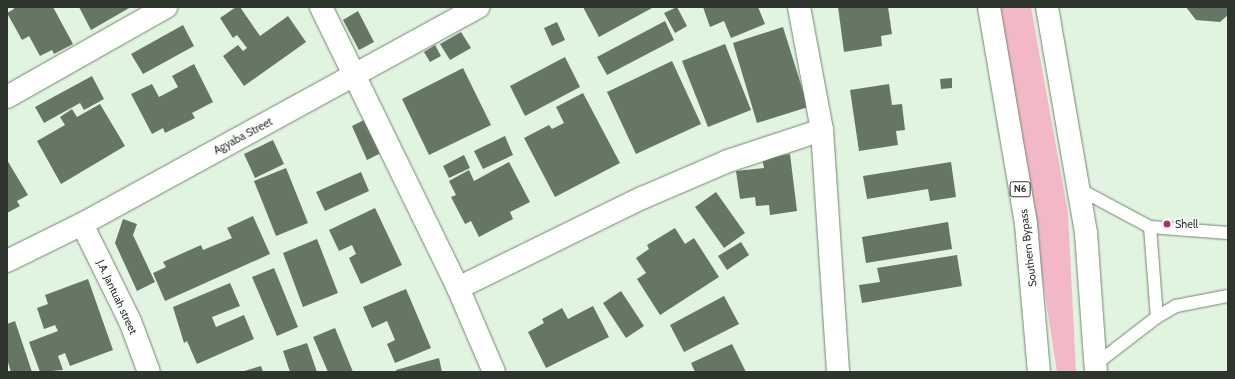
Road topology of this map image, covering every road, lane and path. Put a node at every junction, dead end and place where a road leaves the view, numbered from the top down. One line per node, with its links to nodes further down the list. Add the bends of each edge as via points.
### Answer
1 (166, 7): 8 (main road)
2 (321, 7): 7 (main road)
3 (478, 7): 7 (main road, Agyaba Street)
4 (799, 7): 9 (main road)
5 (989, 7): 22 (main road, Southern Bypass / N6, via 1026,224)
6 (1047, 7): 10 (main road)
7 (353, 77): 11 (main road, Agyaba Street); 15 (main road)
8 (7, 97)
9 (822, 130): 15 (main road, via 728,161 649,195); 21 (main road)
10 (1079, 189): 12 (lane); 18 (main road, via 1086,233)
11 (82, 224): 14 (main road, Agyaba Street); 19 (main road, J.A. Jantuah street, via 130,321)
12 (1150, 226): 13 (lane); 17 (lane)
13 (1228, 233)
14 (7, 261)
15 (458, 288): 20 (main road)
16 (1228, 296): 17 (lane, via 1176,306)
17 (1156, 317): 18 (lane)
18 (1096, 368)
19 (149, 372)
20 (494, 372)
21 (838, 372)
22 (1039, 372)

